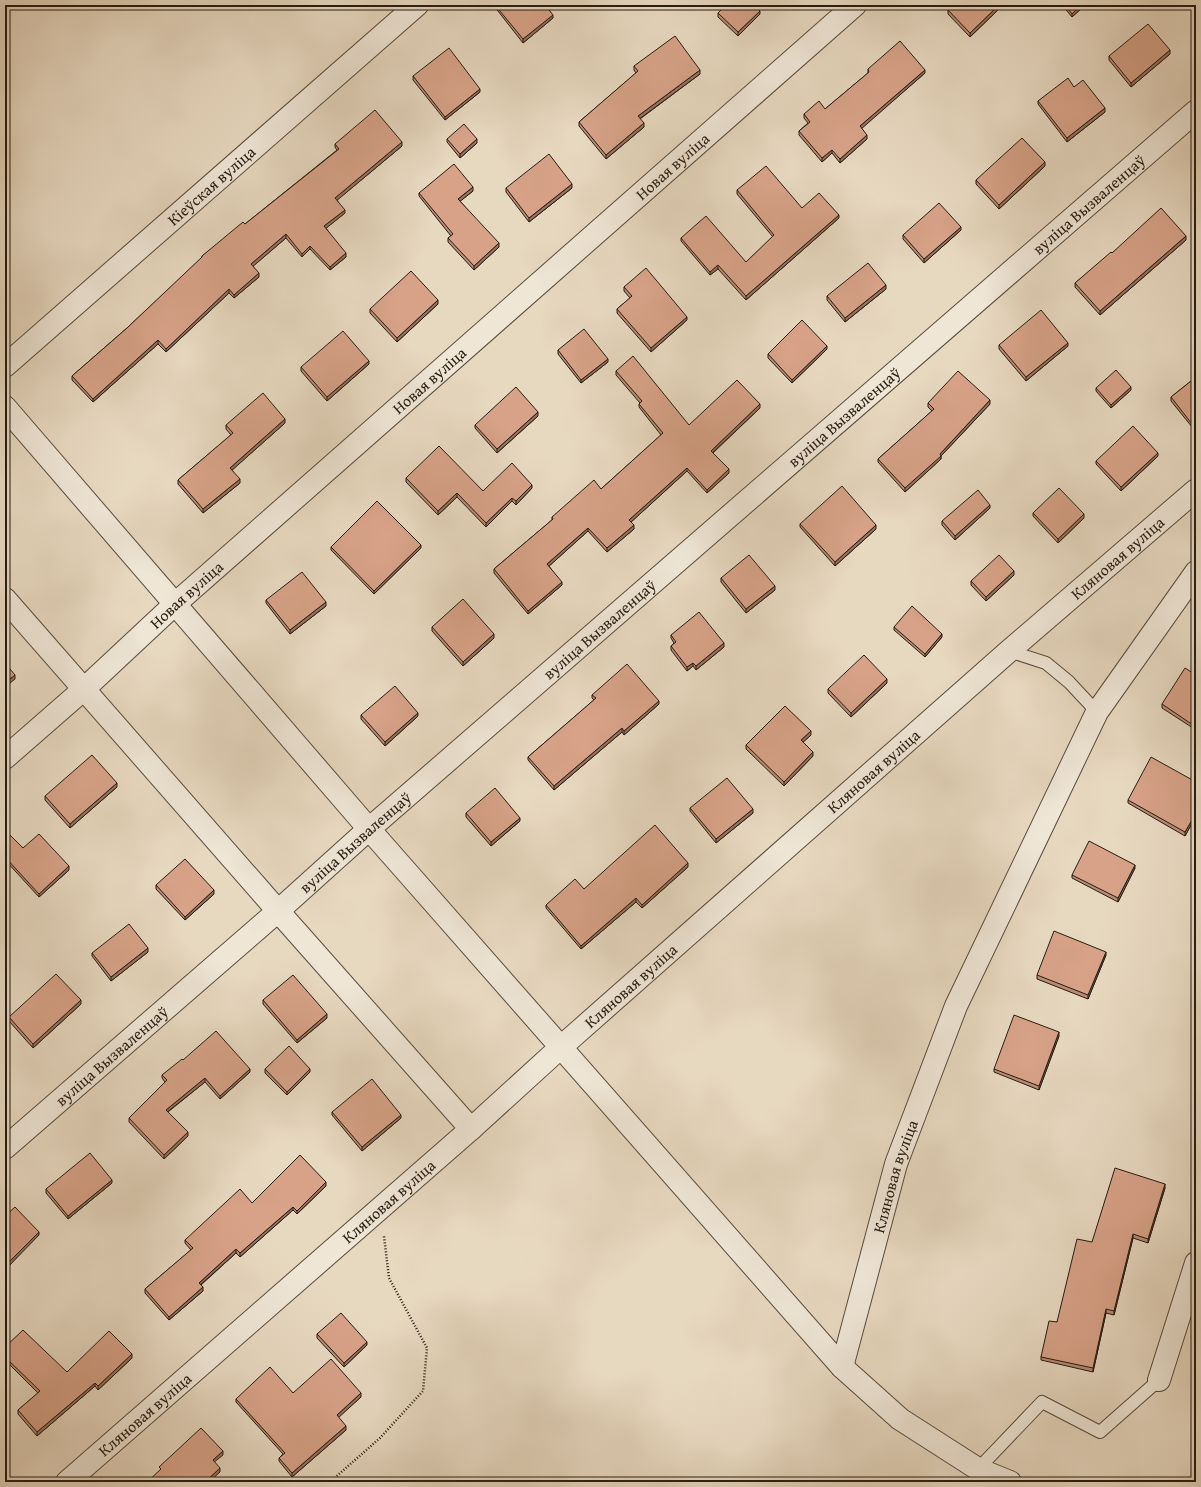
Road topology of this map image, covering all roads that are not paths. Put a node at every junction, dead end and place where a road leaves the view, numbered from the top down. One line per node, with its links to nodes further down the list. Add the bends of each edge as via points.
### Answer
1 (417, 5): 4 (street, Кіеўская вуліца)
2 (855, 5): 9 (street, Новая вуліца)
3 (1196, 111): 14 (street, вуліца Вызваленцаў)
4 (5, 366)
5 (5, 407): 9 (street)
6 (1196, 490): 10 (street, Кляновая вуліца)
7 (1196, 572): 12 (street, Кляновая вуліца)
8 (5, 598): 11 (street)
9 (175, 604): 11 (street, Новая вуліца); 14 (street)
10 (1009, 651): 12 (lane, via 1046,663 1069,682); 16 (street, Кляновая вуліца)
11 (84, 688): 13 (street, Новая вуліца); 15 (street)
12 (1097, 712): 20 (street, Кляновая вуліца, via 956,1006 896,1164)
13 (5, 758)
14 (369, 829): 15 (street, вуліца Вызваленцаў); 16 (street)
15 (278, 911): 17 (street); 18 (street, вуліца Вызваленцаў)
16 (561, 1047): 17 (street, Кляновая вуліца); 20 (street)
17 (471, 1129): 23 (street, Кляновая вуліца)
18 (5, 1148)
19 (1196, 1263): 21 (street)
20 (842, 1367): 22 (street, via 900,1419)
21 (1159, 1380): 22 (lane, via 1100,1432 1042,1402)
22 (978, 1469): 24 (street)
23 (67, 1482)
24 (1010, 1482)

